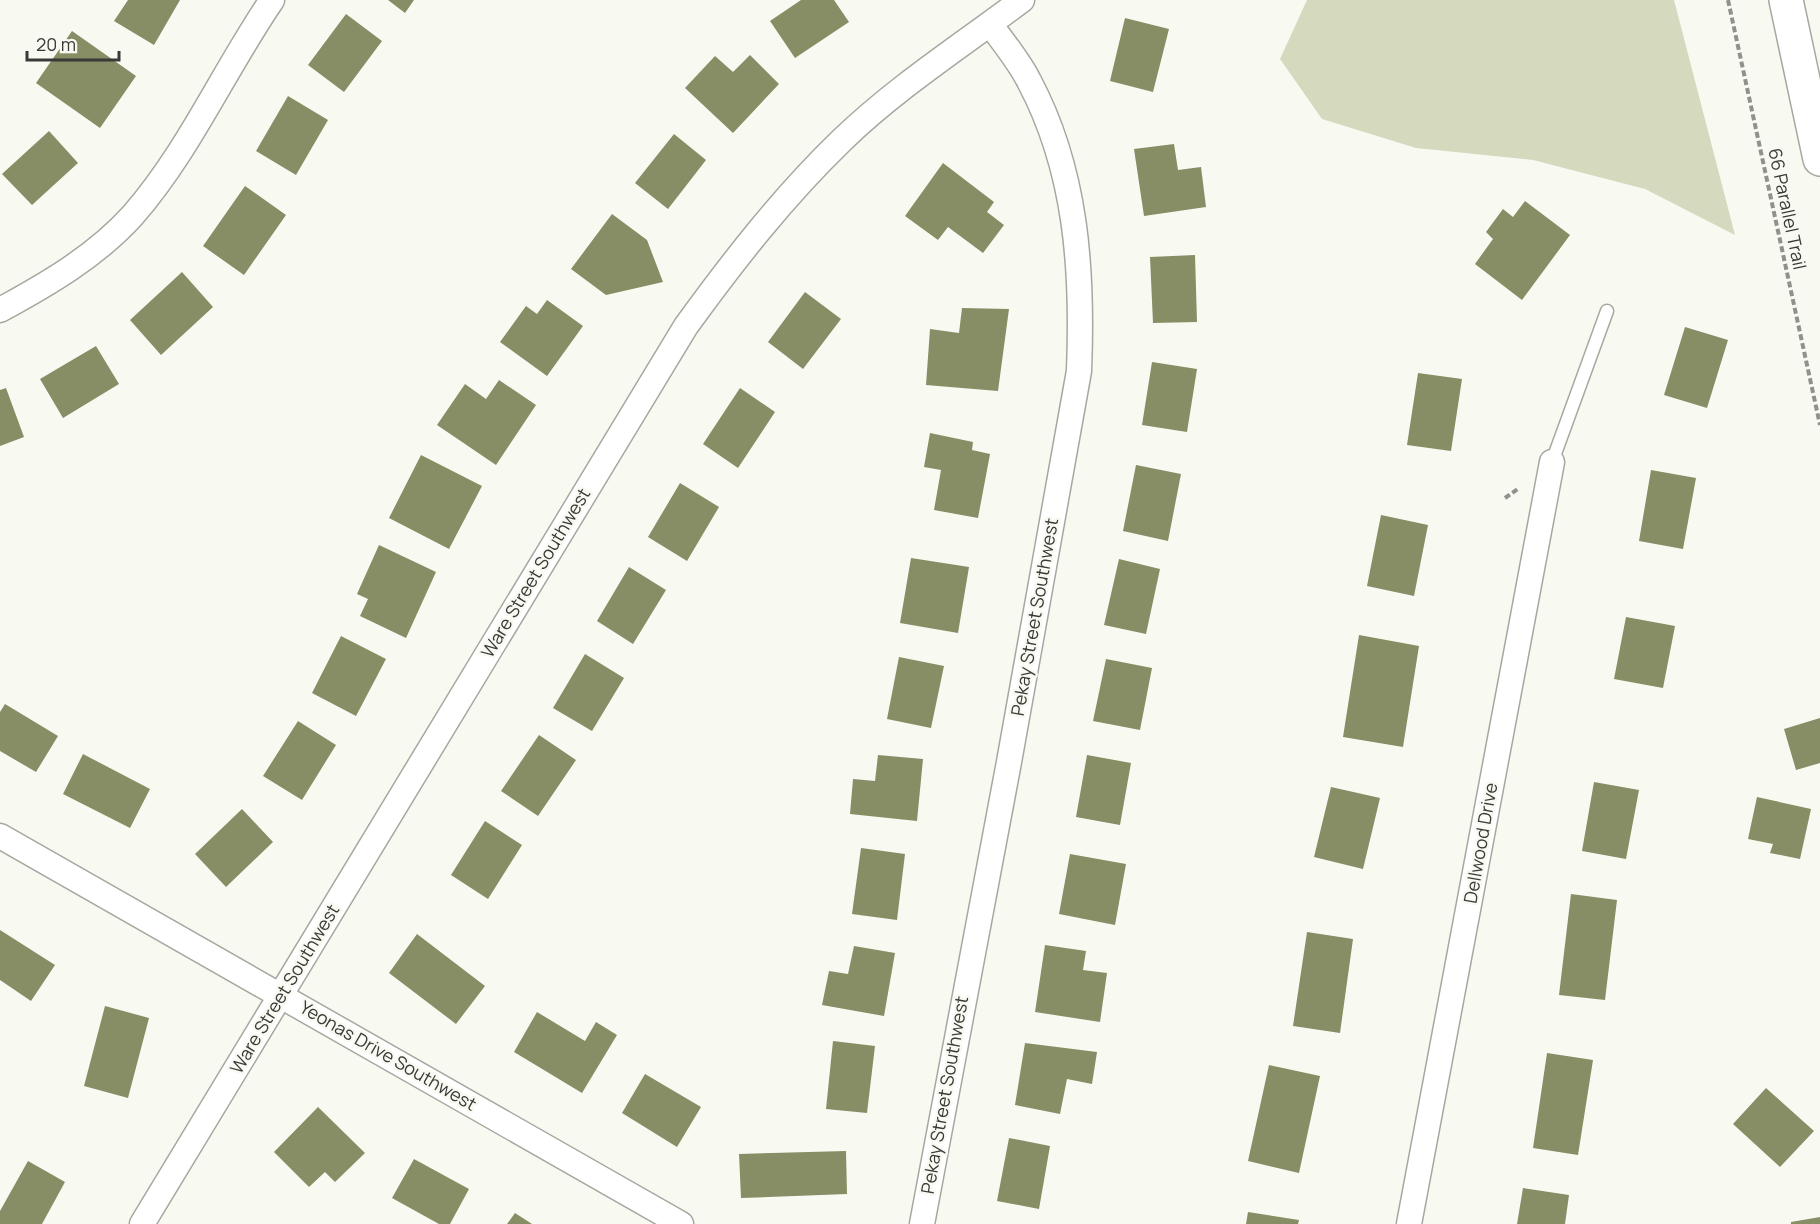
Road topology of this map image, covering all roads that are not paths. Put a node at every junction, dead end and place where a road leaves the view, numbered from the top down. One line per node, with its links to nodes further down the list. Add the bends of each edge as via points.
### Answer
1 (272, 0): 6 (street, via 164,176 132,216 91,254)
2 (1022, 0): 4 (street, Ware Street Southwest)
3 (1786, 0): 5 (highway)
4 (990, 24): 10 (street, Ware Street Southwest, via 919,75 843,139 792,190 738,254 686,326); 13 (street, Pekay Street Southwest, via 1028,79 1051,126 1067,177 1081,313 1079,371)
5 (1820, 159)
6 (0, 310)
7 (1607, 311): 8 (lane)
8 (1552, 462): 14 (street, Dellwood Drive)
9 (0, 836): 10 (street, Yeonas Drive Southwest)
10 (281, 995): 11 (street, Ware Street Southwest); 12 (street, Yeonas Drive Southwest)
11 (142, 1224)
12 (681, 1224)
13 (922, 1224)
14 (1409, 1224)

